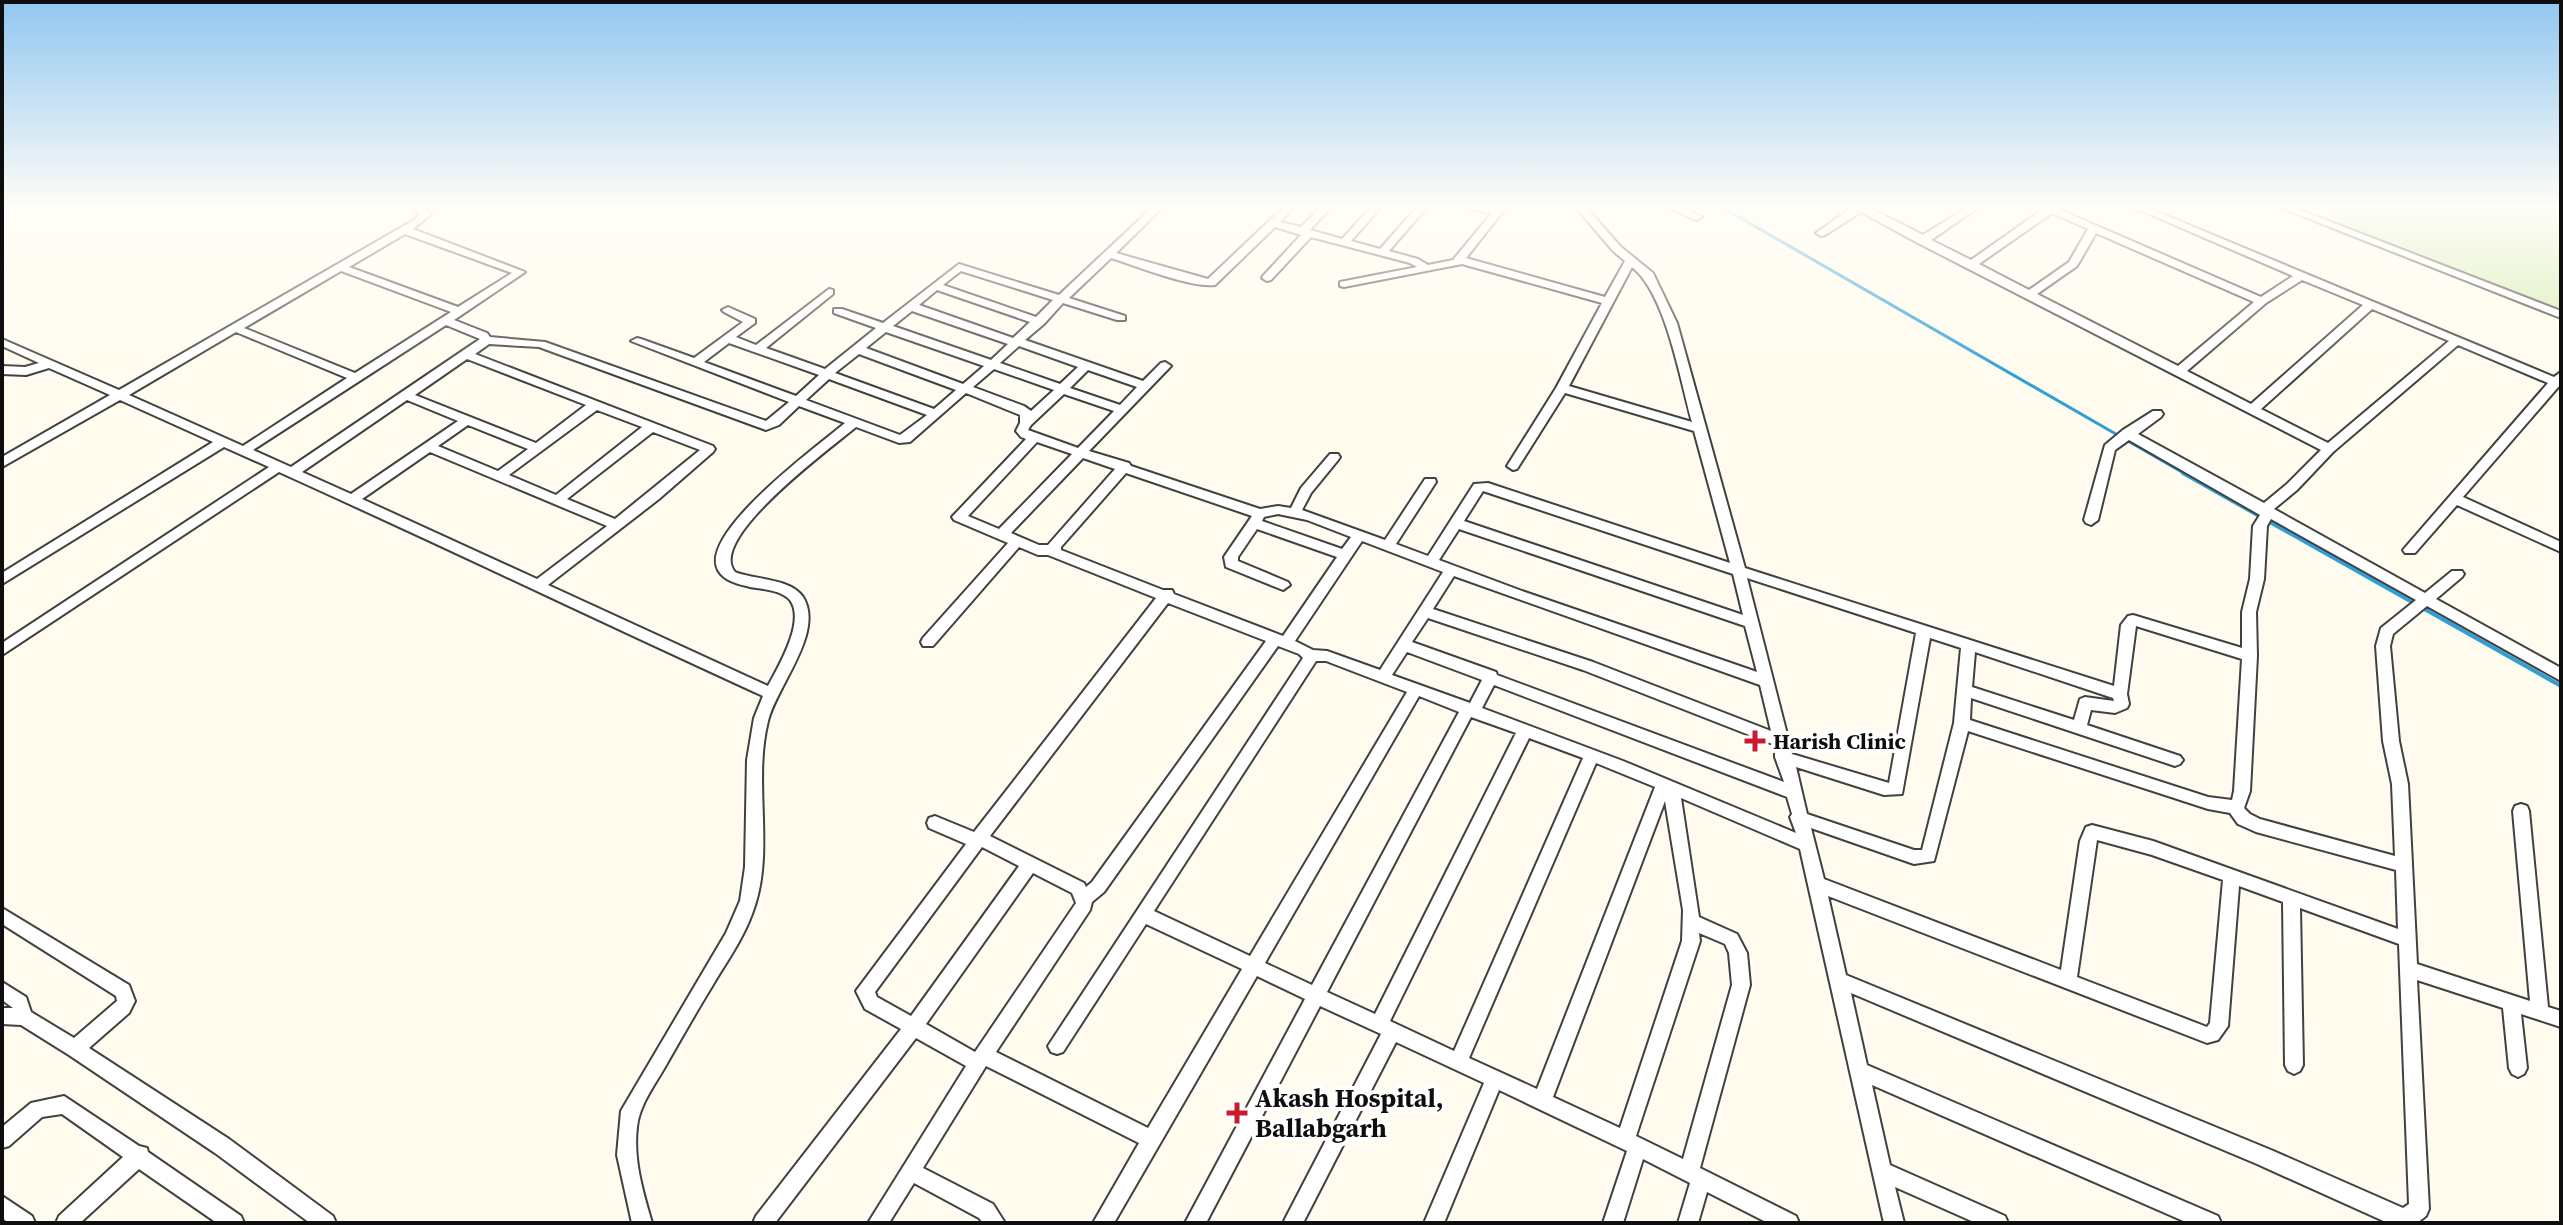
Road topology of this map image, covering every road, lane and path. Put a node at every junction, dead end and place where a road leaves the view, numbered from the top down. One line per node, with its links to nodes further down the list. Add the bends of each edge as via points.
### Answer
1 (348, 262): 19 (street)
2 (497, 262): 33 (street, via 519,270 517,275)
3 (1101, 262): 27 (street)
4 (1136, 262): 5 (street, via 1211,283)
5 (1232, 262)
6 (1280, 262): 22 (street)
7 (1416, 262): 20 (street)
8 (1457, 262): 20 (street)
9 (1468, 262): 28 (street)
10 (1629, 262): 28 (street)
11 (1632, 262): 76 (street, via 1649,275 1662,298)
12 (1964, 262): 18 (street)
13 (1974, 262): 18 (street)
14 (2074, 262): 26 (street)
15 (2173, 262): 29 (street)
16 (2267, 262): 21 (street)
17 (2425, 262): 35 (street)
18 (1970, 265): 26 (street)
19 (339, 267): 33 (street); 39 (street)
20 (1427, 269): 23 (street)
21 (2300, 276): 29 (street); 30 (street)
22 (1267, 278)
23 (1344, 284)
24 (935, 286): 27 (street, via 963,267); 31 (street); 38 (street)
25 (829, 292): 47 (street)
26 (2028, 295): 56 (street)
27 (1063, 300): 36 (street); 38 (street)
28 (1608, 301): 62 (street)
29 (2262, 301): 56 (street)
30 (2371, 304): 43 (street); 68 (street)
31 (910, 306): 40 (street); 46 (street)
32 (728, 310): 41 (street, via 751,321)
33 (459, 311): 37 (street)
34 (838, 311): 40 (street)
35 (2561, 315)
36 (1121, 318)
37 (446, 321): 42 (street); 58 (street)
38 (1040, 322): 46 (street)
39 (235, 328): 58 (street); 64 (street)
40 (884, 328): 48 (street); 52 (street)
41 (727, 338): 47 (street); 50 (street)
42 (487, 340): 49 (street); 66 (street, via 541,344 759,426 775,422)
43 (2457, 340): 59 (street); 82 (street)
44 (637, 341): 50 (street)
45 (2, 342): 51 (street)
46 (1017, 342): 52 (street); 53 (street)
47 (758, 349): 57 (street)
48 (858, 349): 57 (street); 61 (street)
49 (468, 355): 65 (street); 67 (street)
50 (695, 363): 66 (street)
51 (49, 364): 55 (street); 64 (street)
52 (991, 366): 61 (street); 63 (street)
53 (1086, 366): 60 (street); 63 (street)
54 (1165, 366): 60 (street)
55 (2, 370)
56 (2180, 371): 68 (street)
57 (827, 374): 66 (street); 70 (street)
58 (357, 378): 83 (street)
59 (2558, 379): 92 (street)
60 (1145, 386): 69 (street)
61 (966, 388): 70 (street); 74 (street, via 1024,411)
62 (1562, 388): 76 (street); 88 (street)
63 (1061, 391): 69 (street); 74 (street)
64 (119, 395): 79 (street); 86 (street)
65 (405, 395): 72 (street); 89 (street)
66 (795, 401): 73 (street)
67 (596, 404): 75 (street); 81 (street)
68 (2253, 409): 82 (street)
69 (1123, 410): 84 (street)
70 (937, 414): 73 (street, via 902,440)
71 (2157, 414): 77 (street)
72 (467, 420): 80 (street); 81 (street)
73 (854, 422): 134 (street, via 743,519 723,555 724,568 733,578 786,590 799,603 796,640)
74 (1026, 423): 78 (street, via 1023,433)
75 (652, 426): 94 (street); 100 (street, via 705,445 708,451)
76 (1699, 428): 110 (street)
77 (2122, 437): 96 (street); 98 (street, via 2104,459)
78 (1034, 438): 84 (street); 101 (street, via 959,514)
79 (222, 442): 83 (street); 113 (street)
80 (429, 447): 90 (street); 93 (street)
81 (538, 448): 90 (street)
82 (2329, 449): 96 (street)
83 (243, 451): 89 (street)
84 (1082, 452): 87 (street); 101 (street)
85 (1334, 457): 95 (street)
86 (2, 463)
87 (1125, 466): 97 (street); 106 (street)
88 (1513, 466)
89 (284, 470): 93 (street); 125 (street)
90 (500, 476): 94 (street)
91 (1430, 482): 104 (street)
92 (2456, 499): 105 (street); 107 (street)
93 (352, 500): 114 (street)
94 (557, 500): 100 (street)
95 (1295, 512): 97 (street, via 1278,510); 102 (street)
96 (2264, 516): 117 (street); 127 (street, via 2249,612)
97 (1257, 519): 108 (street); 115 (street, via 1231,564)
98 (2091, 520)
99 (1456, 523): 109 (street); 110 (street, via 1479,487 1488,487); 119 (street)
100 (617, 525): 114 (street)
101 (1002, 534): 103 (street)
102 (1359, 535): 104 (street); 108 (street)
103 (1017, 541): 106 (street); 122 (street)
104 (1388, 546): 109 (street)
105 (2561, 547)
106 (1053, 550): 116 (street)
107 (2410, 550)
108 (1345, 555): 121 (street)
109 (1431, 562): 111 (street)
110 (1738, 568): 119 (street); 120 (street)
111 (1451, 570): 118 (street); 131 (street)
112 (2457, 574): 117 (street)
113 (2, 579)
114 (539, 585): 134 (street)
115 (1283, 585)
116 (1167, 594): 121 (street); 150 (street)
117 (2420, 605): 128 (street); 153 (street, via 2386,632 2383,646)
118 (1425, 612): 124 (street); 140 (street, via 1588,666)
119 (1752, 623): 131 (street)
120 (1924, 630): 123 (street); 142 (street, via 1896,789)
121 (1281, 641): 126 (street); 157 (street)
122 (928, 642)
123 (1968, 644): 133 (street); 135 (street)
124 (1404, 645): 129 (street); 130 (street)
125 (2, 650)
126 (1311, 655): 130 (street); 158 (street)
127 (2250, 656): 135 (street, via 2133,620 2128,625); 146 (street, via 2242,791)
128 (2561, 675)
129 (1491, 676): 136 (street); 145 (street)
130 (1383, 677): 132 (street)
131 (1765, 681): 140 (street)
132 (1416, 689): 136 (street); 162 (street)
133 (1965, 690): 137 (street); 138 (street)
134 (772, 694): 198 (street, via 757,742 746,909 630,1111 625,1154)
135 (2120, 694): 138 (street, via 2119,707 2085,703)
136 (1471, 710): 139 (street); 167 (street)
137 (1962, 723): 146 (street); 148 (street, via 1925,859)
138 (2079, 729): 143 (street)
139 (1525, 731): 141 (street); 174 (street)
140 (1779, 740): 142 (street)
141 (1592, 756): 144 (street); 178 (street)
142 (1783, 757): 145 (street)
143 (2175, 760)
144 (1668, 786): 151 (street); 160 (street); 183 (street)
145 (1792, 792): 148 (street)
146 (2234, 807): 153 (street, via 2263,828)
147 (2521, 811): 169 (street)
148 (1798, 817): 151 (street)
149 (935, 823): 150 (street)
150 (978, 839): 152 (street); 173 (street, via 865,991 871,1003)
151 (1806, 844): 155 (street)
152 (1029, 866): 157 (street, via 1078,888); 173 (street)
153 (2405, 866): 161 (street)
154 (2232, 876): 156 (street); 165 (street, via 2092,832); 165 (street, via 2219,1026 2212,1034 2200,1034)
155 (1817, 884): 164 (street); 165 (street)
156 (2291, 897): 161 (street); 179 (street)
157 (1084, 899): 177 (street, via 1081,911)
158 (1143, 914): 162 (street); 175 (street)
159 (2, 915): 176 (street, via 126,995 123,1007)
160 (1692, 922): 186 (street); 190 (street, via 1731,939 1741,985)
161 (2406, 939): 163 (street)
162 (1256, 967): 167 (street); 185 (street)
163 (2408, 969): 168 (street); 193 (street, via 2419,1209)
164 (1841, 981): 181 (street); 193 (street)
165 (2068, 982)
166 (2, 990): 171 (street, via 20,1003)
167 (1317, 996): 174 (street); 203 (street)
168 (2511, 1002): 169 (street); 180 (street)
169 (2540, 1011): 172 (street)
170 (2, 1016): 171 (street)
171 (24, 1017): 176 (street)
172 (2561, 1019)
173 (914, 1026): 177 (street); 199 (street)
174 (1386, 1027): 178 (street); 204 (street)
175 (1057, 1046)
176 (75, 1049): 197 (street, via 222,1146)
177 (980, 1059): 185 (street); 188 (street)
178 (1458, 1061): 182 (street)
179 (2294, 1065)
180 (2518, 1068)
181 (1859, 1070): 189 (street); 211 (street)
182 (1495, 1079): 183 (street); 205 (street)
183 (1542, 1100): 186 (street)
184 (2, 1139): 187 (street, via 38,1109 64,1105)
185 (1152, 1140): 202 (street)
186 (1631, 1144): 190 (street); 206 (street)
187 (140, 1155): 195 (street); 196 (street)
188 (912, 1172): 200 (street); 201 (street, via 986,1211)
189 (1884, 1172): 209 (street); 210 (street)
190 (1695, 1174): 192 (street); 207 (street)
191 (2, 1206): 194 (street)
192 (1763, 1217): 208 (street)
193 (2405, 1221)
194 (25, 1223)
195 (66, 1223)
196 (234, 1223)
197 (326, 1223)
198 (642, 1223)
199 (763, 1223)
200 (878, 1223)
201 (995, 1223)
202 (1103, 1223)
203 (1195, 1223)
204 (1293, 1223)
205 (1434, 1223)
206 (1613, 1223)
207 (1688, 1223)
208 (1789, 1223)
209 (1894, 1223)
210 (1998, 1223)
211 (2211, 1223)

